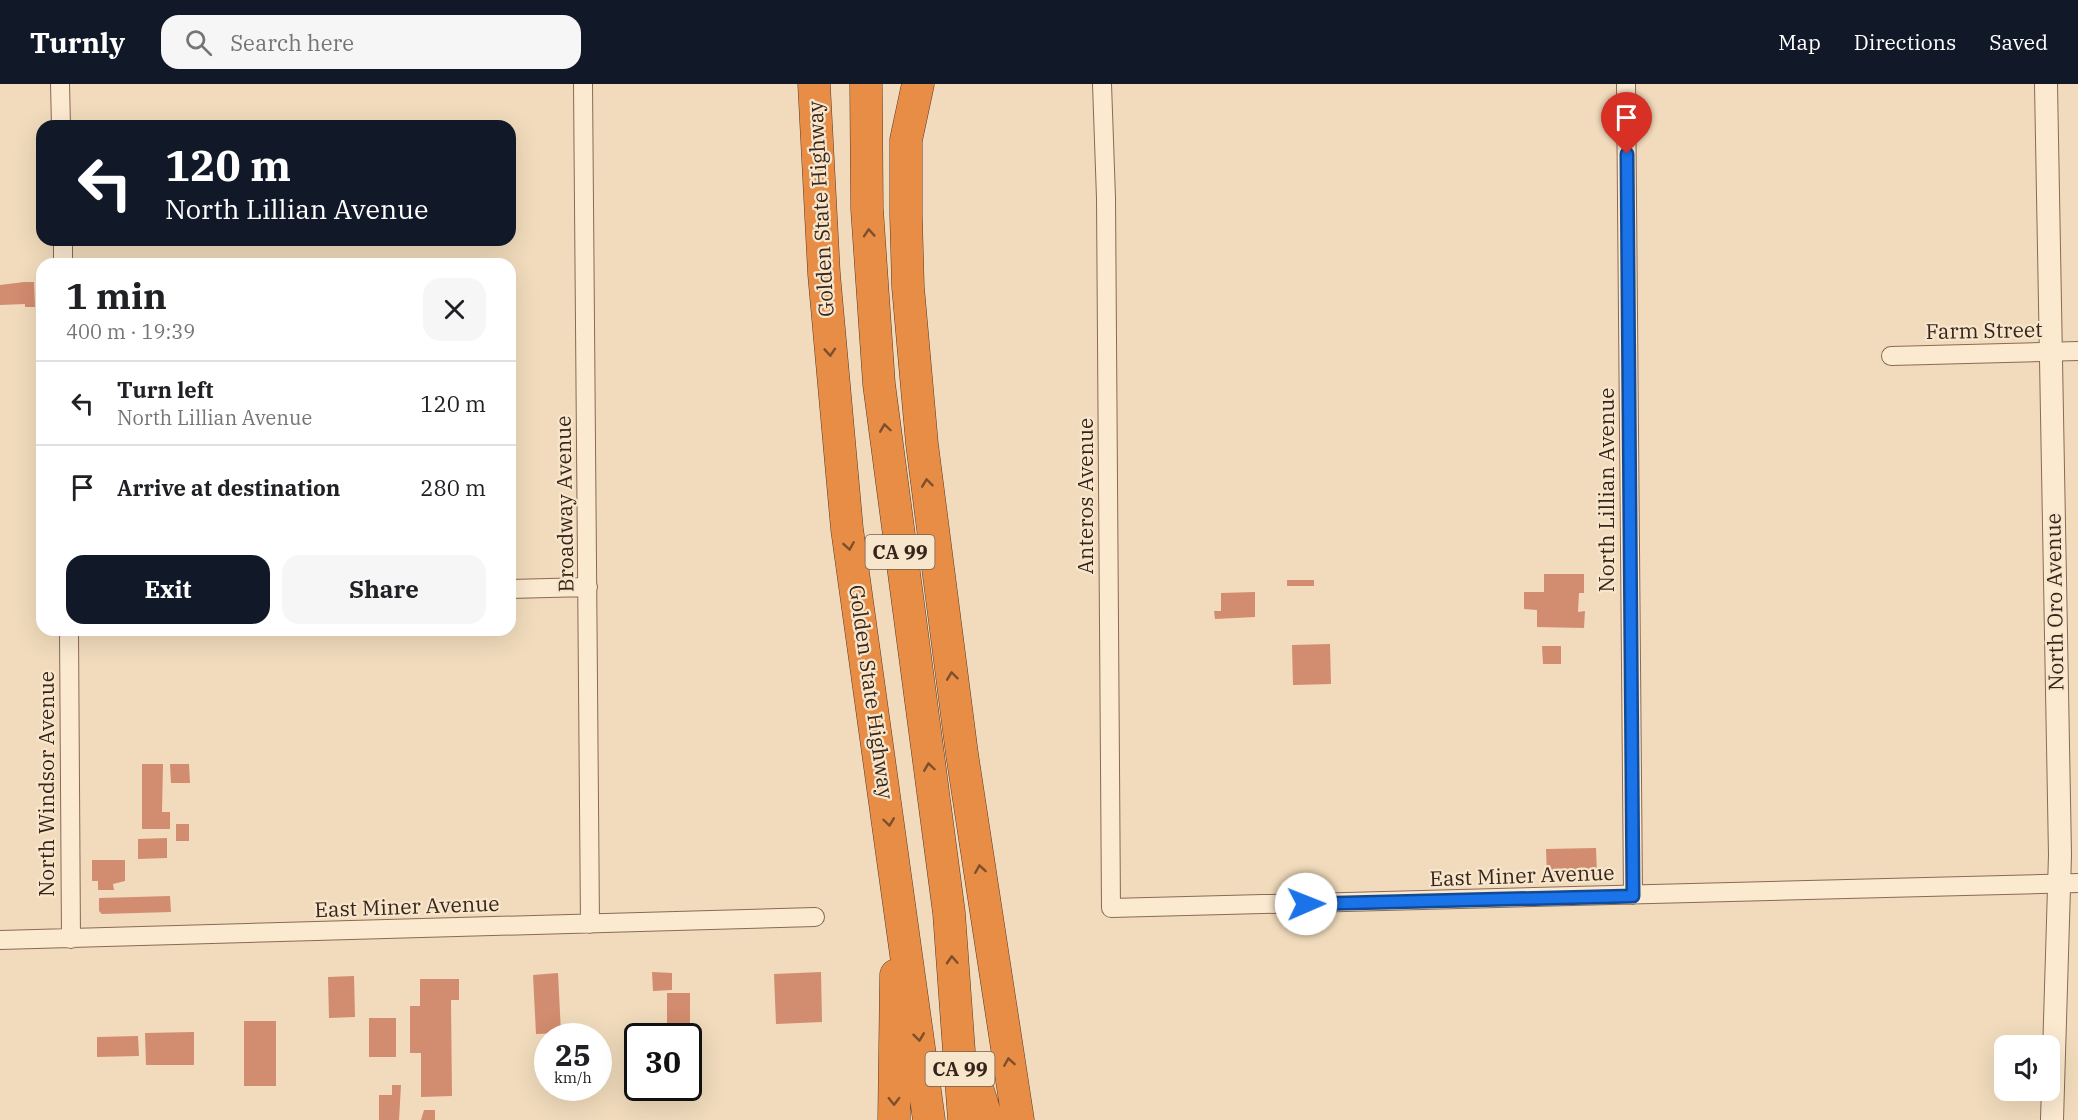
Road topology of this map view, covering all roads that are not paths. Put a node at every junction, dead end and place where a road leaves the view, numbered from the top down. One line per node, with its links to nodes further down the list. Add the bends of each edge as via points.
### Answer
1 (60, 84): 9 (street)
2 (583, 84): 13 (street, Broadway Avenue)
3 (814, 84): 17 (highway, Golden State Highway / CA 99, one-way to 17, via 827,317 846,529)
4 (866, 84): 24 (highway, CA 99, one-way to 4, via 949,913 879,384 867,209)
5 (918, 84): 29 (highway, one-way to 5, via 962,754 922,444 908,287 906,215 906,140)
6 (1102, 84): 19 (street, Anteros Avenue)
7 (1626, 84): 18 (street, North Lillian Avenue)
8 (2046, 84): 11 (street, North Oro Avenue)
9 (61, 120)
10 (2078, 351): 11 (street, Farm Street)
11 (2051, 352): 12 (street, Farm Street); 16 (street, North Oro Avenue)
12 (1891, 356)
13 (588, 587): 14 (street); 21 (street, Broadway Avenue)
14 (516, 589)
15 (69, 636): 22 (street, North Windsor Avenue)
16 (2068, 883): 18 (street, East Miner Avenue); 30 (street, North Oro Avenue)
17 (899, 896): 25 (highway, one-way to 25); 26 (highway, Golden State Highway / CA 99, one-way to 26)
18 (1633, 896): 19 (street, East Miner Avenue)
19 (1111, 908)
20 (815, 917): 21 (street, East Miner Avenue)
21 (590, 924): 22 (street, East Miner Avenue)
22 (71, 939): 23 (street, East Miner Avenue)
23 (0, 940)
24 (955, 1019): 27 (highway, CA 99); 28 (highway)
25 (894, 1120)
26 (929, 1120)
27 (964, 1120)
28 (987, 1120)
29 (1018, 1120)
30 (2052, 1120)

